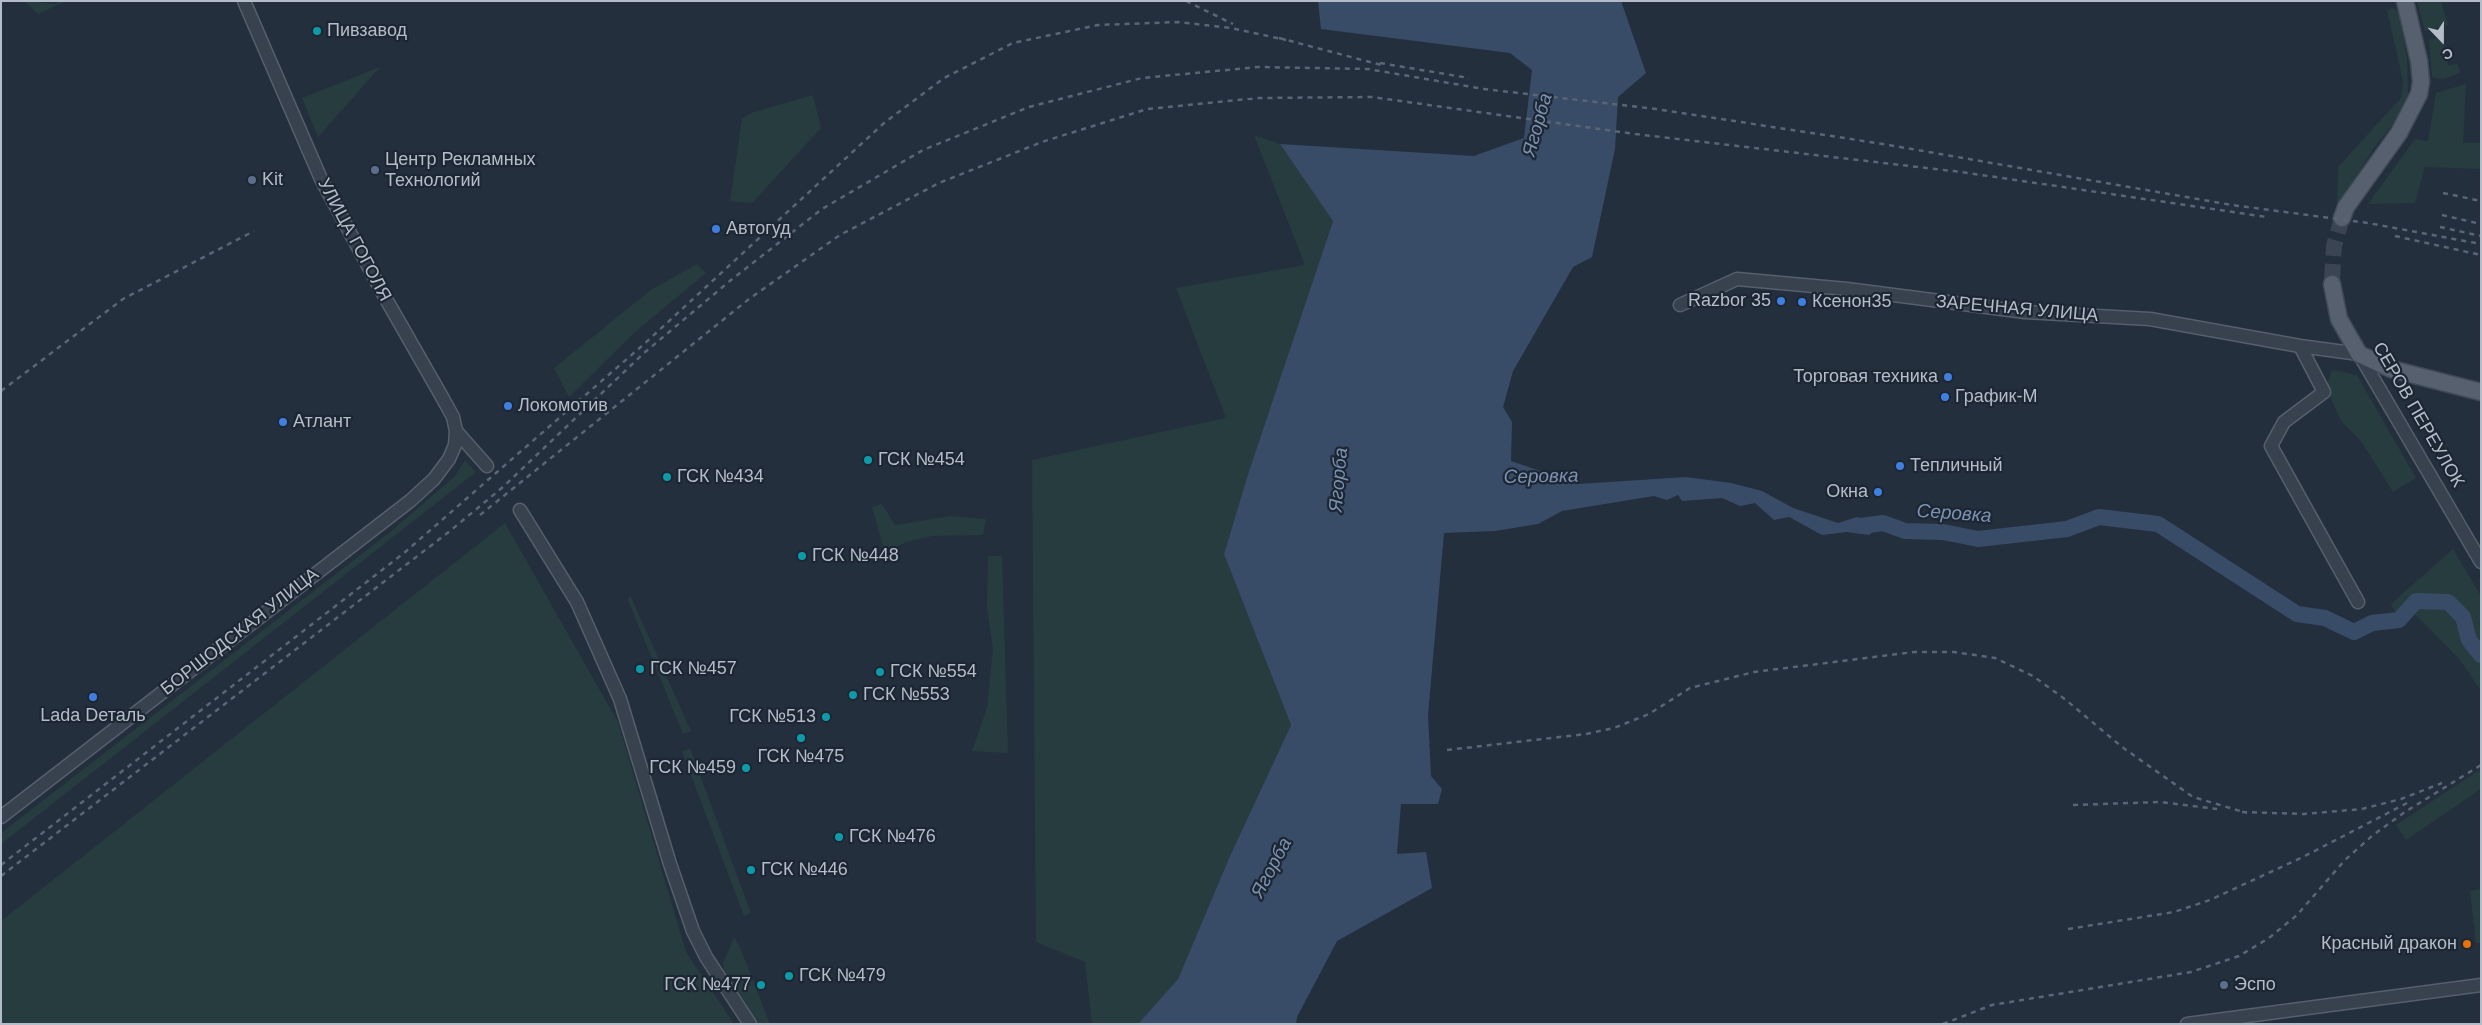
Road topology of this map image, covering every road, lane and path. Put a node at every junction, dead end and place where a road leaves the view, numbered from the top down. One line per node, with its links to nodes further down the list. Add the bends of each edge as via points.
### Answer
1 (244, 1): 9 (street, УЛИЦА ГОГОЛЯ, via 321,179 446,403)
2 (2405, 1): 3 (main road, via 2419,61 2419,94 2400,133 2346,207)
3 (2342, 218)
4 (2332, 284): 7 (main road, СЕРОВ ПЕРЕУЛОК, via 2339,319)
5 (1680, 305): 6 (street, ЗАРЕЧНАЯ УЛИЦА, via 1737,280 1847,289 2025,312 2150,319)
6 (2300, 346): 7 (street, ЗАРЕЧНАЯ УЛИЦА); 13 (street, via 2324,392 2284,422 2271,446)
7 (2358, 354): 8 (main road, via 2391,369); 12 (street, СЕРОВ ПЕРЕУЛОК)
8 (2481, 392)
9 (456, 431): 10 (street, УЛИЦА ГОГОЛЯ); 14 (street, БОРШОДСКАЯ УЛИЦА, via 449,459 434,479 410,501)
10 (487, 466)
11 (520, 510): 16 (street, via 577,602 620,699 693,931 706,957)
12 (2481, 562)
13 (2358, 602)
14 (1, 817)
15 (2481, 985): 17 (street)
16 (750, 1024)
17 (2187, 1024)

